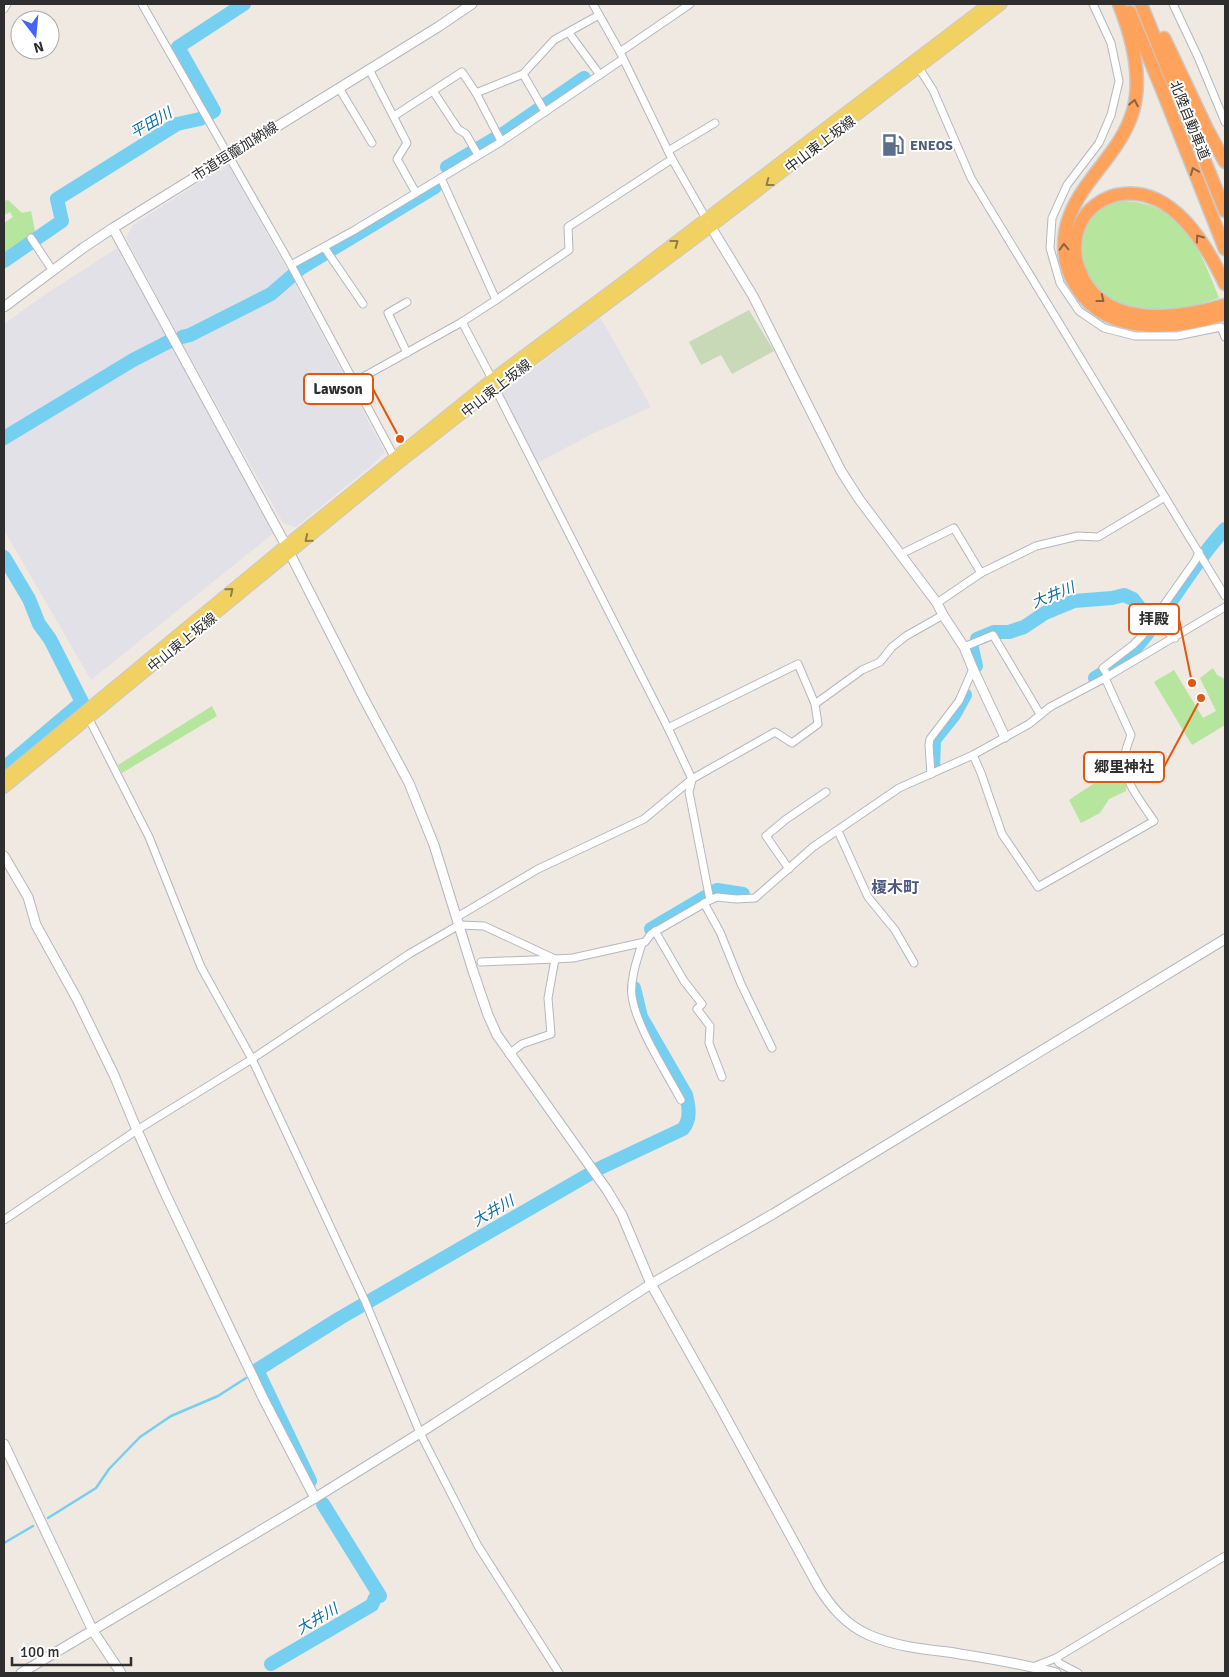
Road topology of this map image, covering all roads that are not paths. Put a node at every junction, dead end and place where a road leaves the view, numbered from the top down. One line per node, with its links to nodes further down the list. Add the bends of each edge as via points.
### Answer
1 (7, 4): 14 (street)
2 (142, 4): 34 (street)
3 (472, 4): 20 (street, 市道垣籠加納線)
4 (593, 4): 15 (street)
5 (690, 4): 17 (street)
6 (988, 4): 19 (main road, 中山東上坂線)
7 (1002, 4): 19 (main road, 中山東上坂線)
8 (1093, 4): 55 (street, via 1110,43 1119,82 1111,116 1099,143 1067,185 1052,218 1050,248 1060,284 1079,311 1104,328 1135,336 1178,336 1221,327)
9 (1120, 4): 53 (highway, one-way to 9, via 1170,326 1132,324 1112,318 1094,307 1080,293 1069,273 1064,238 1071,213 1121,138 1135,99 1135,60)
10 (1126, 4): 43 (highway, 北陸自動車道, one-way to 10)
11 (1141, 4): 39 (highway, 北陸自動車道)
12 (1148, 4): 36 (highway)
13 (1173, 4): 28 (street)
14 (4, 9)
15 (599, 15): 16 (street); 17 (street)
16 (569, 33): 21 (street, via 554,40); 22 (street)
17 (620, 52): 18 (street)
18 (623, 59): 22 (street); 32 (street)
19 (917, 64): 40 (main road, 中山東上坂線); 60 (street, via 933,90 972,178)
20 (369, 69): 23 (street, 市道垣籠加納線); 27 (street)
21 (523, 74): 25 (street); 26 (street)
22 (600, 74): 26 (street)
23 (339, 88): 31 (street); 34 (street, 市道垣籠加納線)
24 (433, 91): 25 (street, via 462,72); 27 (street); 33 (street)
25 (476, 93): 30 (street)
26 (545, 112): 30 (street)
27 (394, 116): 38 (street, via 407,143 397,159)
28 (1225, 122)
29 (715, 123): 32 (street)
30 (501, 141): 33 (street)
31 (372, 143)
32 (668, 151): 35 (street)
33 (478, 155): 37 (street)
34 (228, 156): 41 (street, 市道垣籠加納線); 46 (street)
35 (672, 159): 40 (street); 48 (street, via 568,227 569,250)
36 (1225, 162)
37 (440, 178): 38 (street); 48 (street)
38 (416, 193): 44 (street)
39 (1225, 211)
40 (709, 223): 58 (main road, 中山東上坂線); 62 (street, via 753,296 841,471)
41 (113, 228): 45 (street, 市道垣籠加納線); 61 (street)
42 (31, 238): 45 (street)
43 (1225, 249)
44 (326, 250): 46 (street); 50 (street)
45 (53, 271): 52 (street, 市道垣籠加納線)
46 (294, 271): 57 (street)
47 (1224, 282): 51 (highway, one-way to 51, via 1190,227 1171,208 1153,198 1131,194 1109,197 1093,206 1082,219 1076,236 1075,254 1080,273 1090,290 1107,304 1130,314 1154,317 1181,315)
48 (496, 300): 54 (street)
49 (408, 302): 56 (street, via 388,313)
50 (363, 304)
51 (1225, 305)
52 (4, 306)
53 (1225, 314)
54 (462, 322): 56 (street); 58 (street)
55 (1225, 337)
56 (407, 353): 57 (street)
57 (354, 382): 59 (street)
58 (494, 384): 59 (main road, 中山東上坂線); 77 (street)
59 (396, 461): 61 (main road, 中山東上坂線)
60 (1165, 497): 63 (street); 64 (street, via 1098,537 1078,536 1036,546)
61 (288, 549): 76 (main road, 中山東上坂線); 89 (street, via 409,783 434,844)
62 (901, 554): 64 (street, via 954,528); 66 (street)
63 (1200, 554): 65 (street); 69 (street)
64 (981, 573): 66 (street)
65 (1225, 596)
66 (937, 603): 68 (street)
67 (1225, 607): 70 (street)
68 (943, 614): 71 (street); 74 (street, via 906,636 880,662 862,670)
69 (1155, 622): 70 (street); 73 (street, via 1133,646 1103,668)
70 (1175, 638): 73 (street)
71 (964, 648): 72 (street); 75 (street, via 993,635)
72 (973, 669): 78 (street); 80 (street, via 958,701 930,739)
73 (1106, 675): 75 (street); 79 (street, via 1131,735 1124,762 1126,772 1154,821 1038,887 1002,834)
74 (815, 704): 77 (street, via 798,664); 82 (street, via 818,724 792,743 775,732)
75 (1040, 714): 78 (street)
76 (87, 715): 81 (main road, 中山東上坂線); 83 (main road, 中山東上坂線); 98 (street, via 149,837 201,967)
77 (668, 728): 82 (street)
78 (1005, 737): 79 (street)
79 (973, 756): 80 (street)
80 (931, 774): 85 (street, via 899,788)
81 (4, 778)
82 (692, 779): 88 (street, via 689,792); 89 (street, via 644,819 538,869)
83 (4, 788)
84 (826, 792): 87 (street, via 766,836)
85 (838, 831): 87 (street, via 813,846); 95 (street, via 868,897 895,930)
86 (4, 856): 101 (street, via 28,897 36,925 114,1075)
87 (789, 869): 88 (street, via 755,898)
88 (708, 898): 90 (street); 96 (street, via 741,984)
89 (458, 921): 93 (street, via 484,926); 97 (street, via 488,1015); 98 (street)
90 (655, 932): 92 (street); 99 (street, via 684,981 702,1004 697,1009 710,1026 709,1043)
91 (1225, 939): 103 (street, via 773,1214)
92 (642, 943): 93 (street); 100 (street, via 634,969 632,994 636,1013)
93 (555, 959): 94 (street); 97 (street, via 548,998 551,1034 522,1044)
94 (481, 962)
95 (914, 963)
96 (772, 1048)
97 (509, 1054): 103 (street, via 622,1215)
98 (252, 1060): 101 (street); 104 (street, via 367,1304)
99 (722, 1077)
100 (681, 1100)
101 (137, 1130): 102 (street); 106 (street, via 263,1398)
102 (4, 1220)
103 (651, 1284): 104 (street); 110 (street, via 818,1586 840,1616 868,1635 891,1643)
104 (420, 1433): 106 (street); 113 (street, via 478,1546)
105 (4, 1444): 108 (street)
106 (314, 1498): 108 (street)
107 (1225, 1556): 109 (street)
108 (93, 1631): 111 (street); 112 (street)
109 (1056, 1658): 110 (street); 115 (street)
110 (1033, 1666): 114 (street)
111 (21, 1673)
112 (121, 1673)
113 (559, 1673)
114 (1056, 1673)
115 (1078, 1673)

